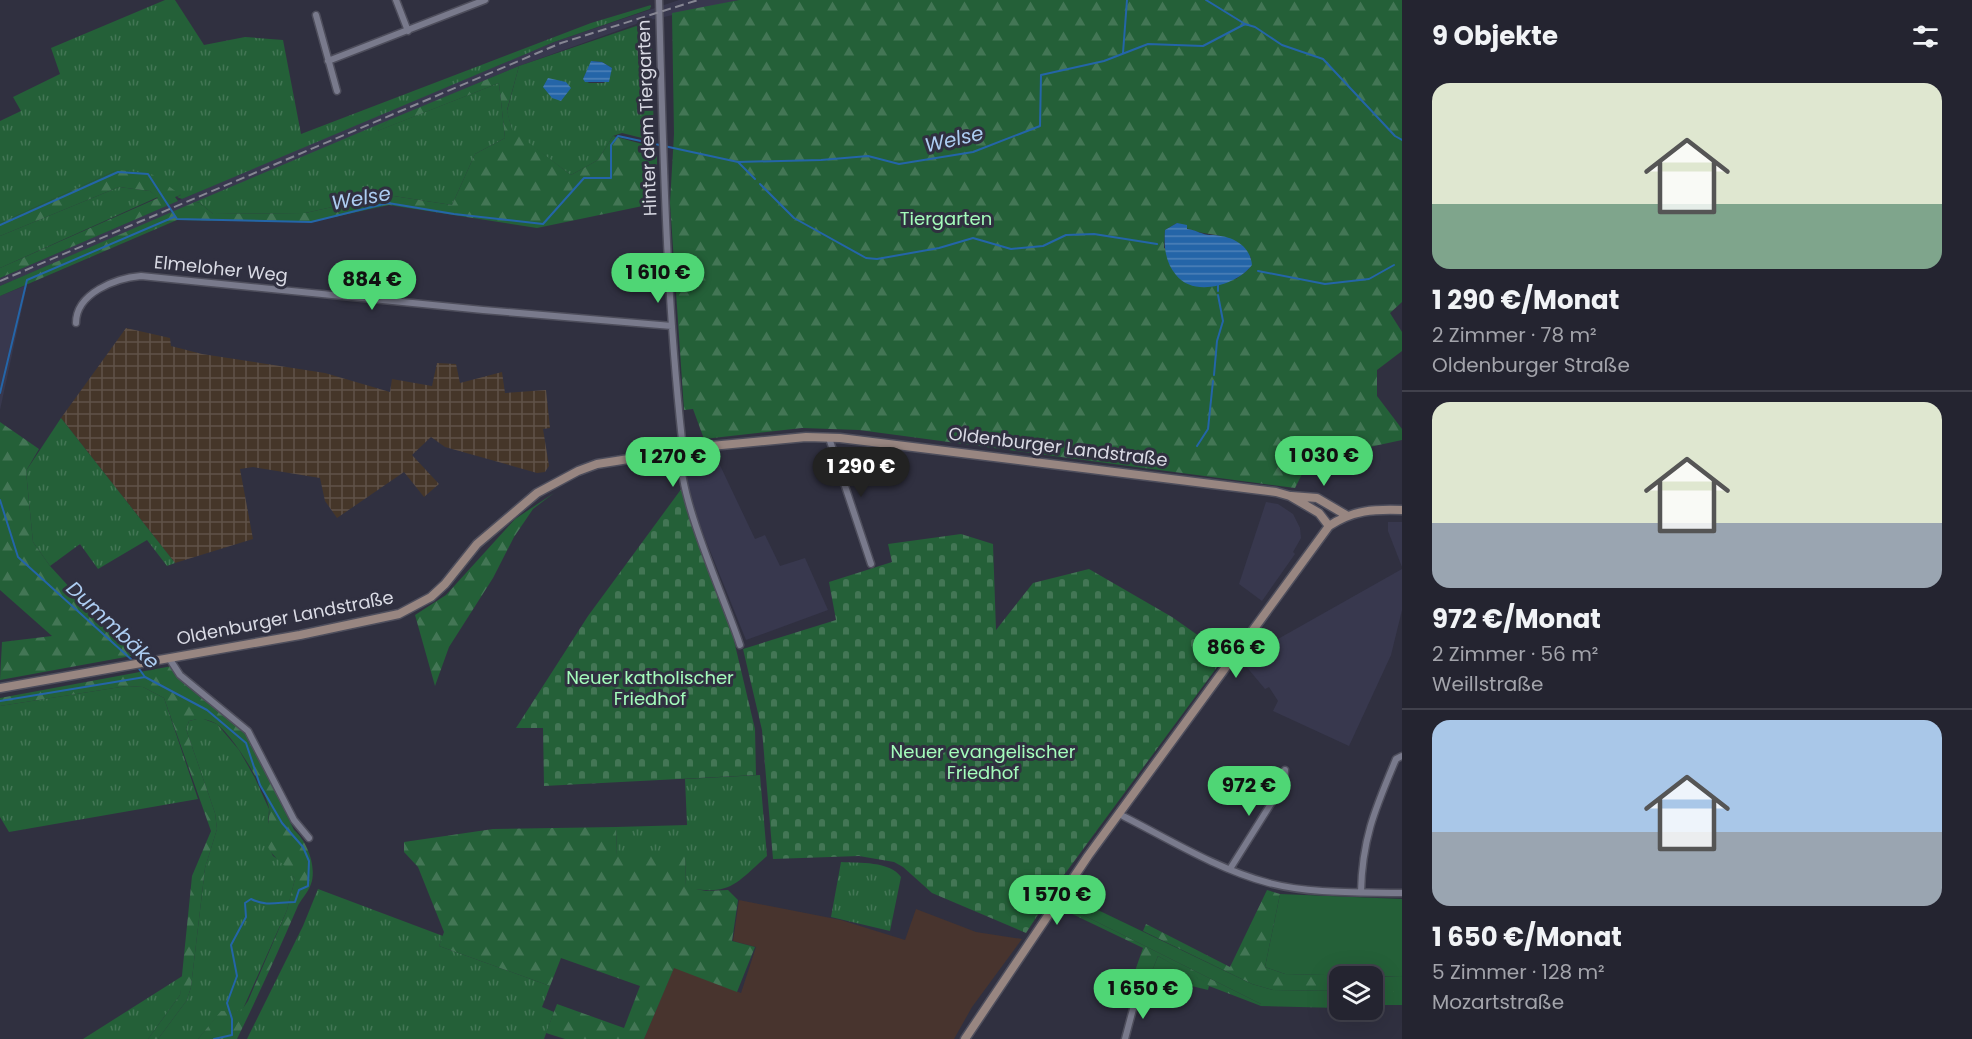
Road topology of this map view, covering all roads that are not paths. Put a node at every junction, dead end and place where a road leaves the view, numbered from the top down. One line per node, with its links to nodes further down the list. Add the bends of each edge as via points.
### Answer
1 (396, 0): 5 (street)
2 (485, 0): 5 (street)
3 (659, 0): 9 (street, Hinter dem Tiergarten, via 662,156)
4 (316, 15): 6 (street)
5 (408, 31): 6 (street)
6 (328, 61): 7 (street)
7 (337, 91)
8 (76, 323): 9 (street, Elmeloher Weg, via 77,309 91,295 115,281 141,276)
9 (672, 326): 11 (street, Hinter dem Tiergarten, via 682,440)
10 (829, 438): 11 (main road, Oldenburger Landstraße, via 774,439); 12 (main road, Oldenburger Landstraße, via 888,442); 16 (street)
11 (679, 450): 17 (street, Hinter dem Tiergarten, via 689,507); 18 (main road, Oldenburger Landstraße, via 597,464 552,484 508,515 431,597 399,614)
12 (1290, 496): 14 (main road, via 1317,498); 15 (main road, Oldenburger Landstraße, via 1319,513)
13 (1402, 510): 14 (main road, via 1365,510)
14 (1346, 516): 15 (main road)
15 (1329, 526): 22 (main road)
16 (871, 564)
17 (740, 645)
18 (169, 658): 19 (main road, Oldenburger Landstraße); 23 (street, via 180,675 248,731 294,820)
19 (0, 688)
20 (1402, 756): 25 (street, via 1396,759 1369,824 1361,864)
21 (1285, 770): 24 (street, via 1284,783)
22 (1119, 814): 24 (street); 28 (main road)
23 (309, 838)
24 (1230, 870): 25 (street, via 1271,884)
25 (1361, 892): 26 (street)
26 (1402, 892)
27 (1137, 994): 29 (street)
28 (965, 1039)
29 (1125, 1039)

